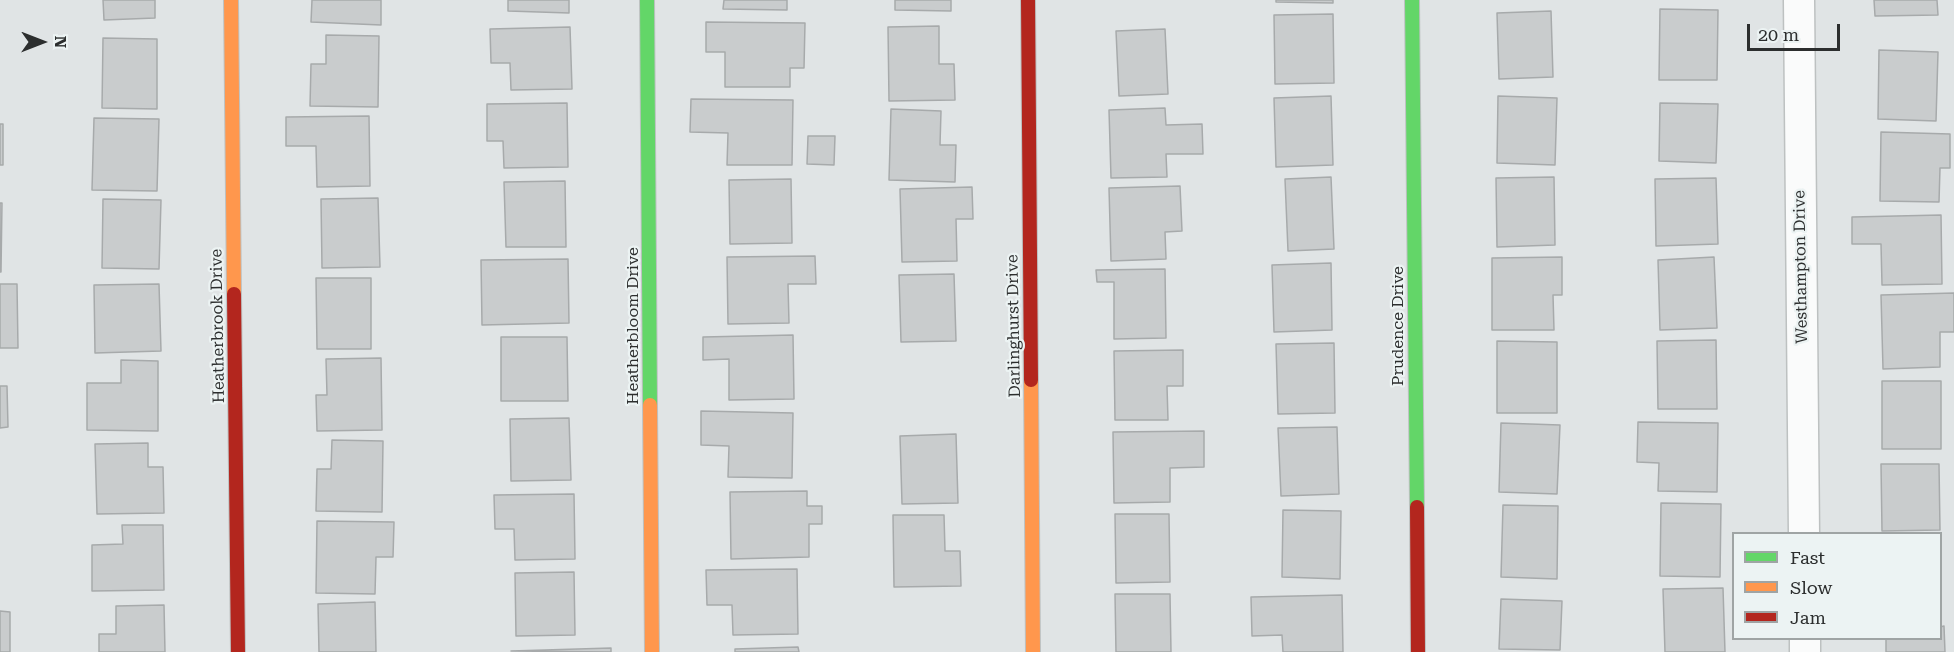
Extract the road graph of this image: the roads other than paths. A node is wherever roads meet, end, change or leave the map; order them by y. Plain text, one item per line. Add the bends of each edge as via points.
1 (231, 0) edge
2 (647, 0) edge
3 (1028, 0) edge
4 (1412, 0) edge
5 (1799, 0) edge
6 (1804, 532) edge
7 (237, 652) edge
8 (652, 652) edge
9 (1034, 652) edge
10 (1418, 652) edge

1 - 7 street, Heatherbrook Drive
2 - 8 street, Heatherbloom Drive
3 - 9 street, Darlinghurst Drive
4 - 10 street, Prudence Drive
5 - 6 street, Westhampton Drive

